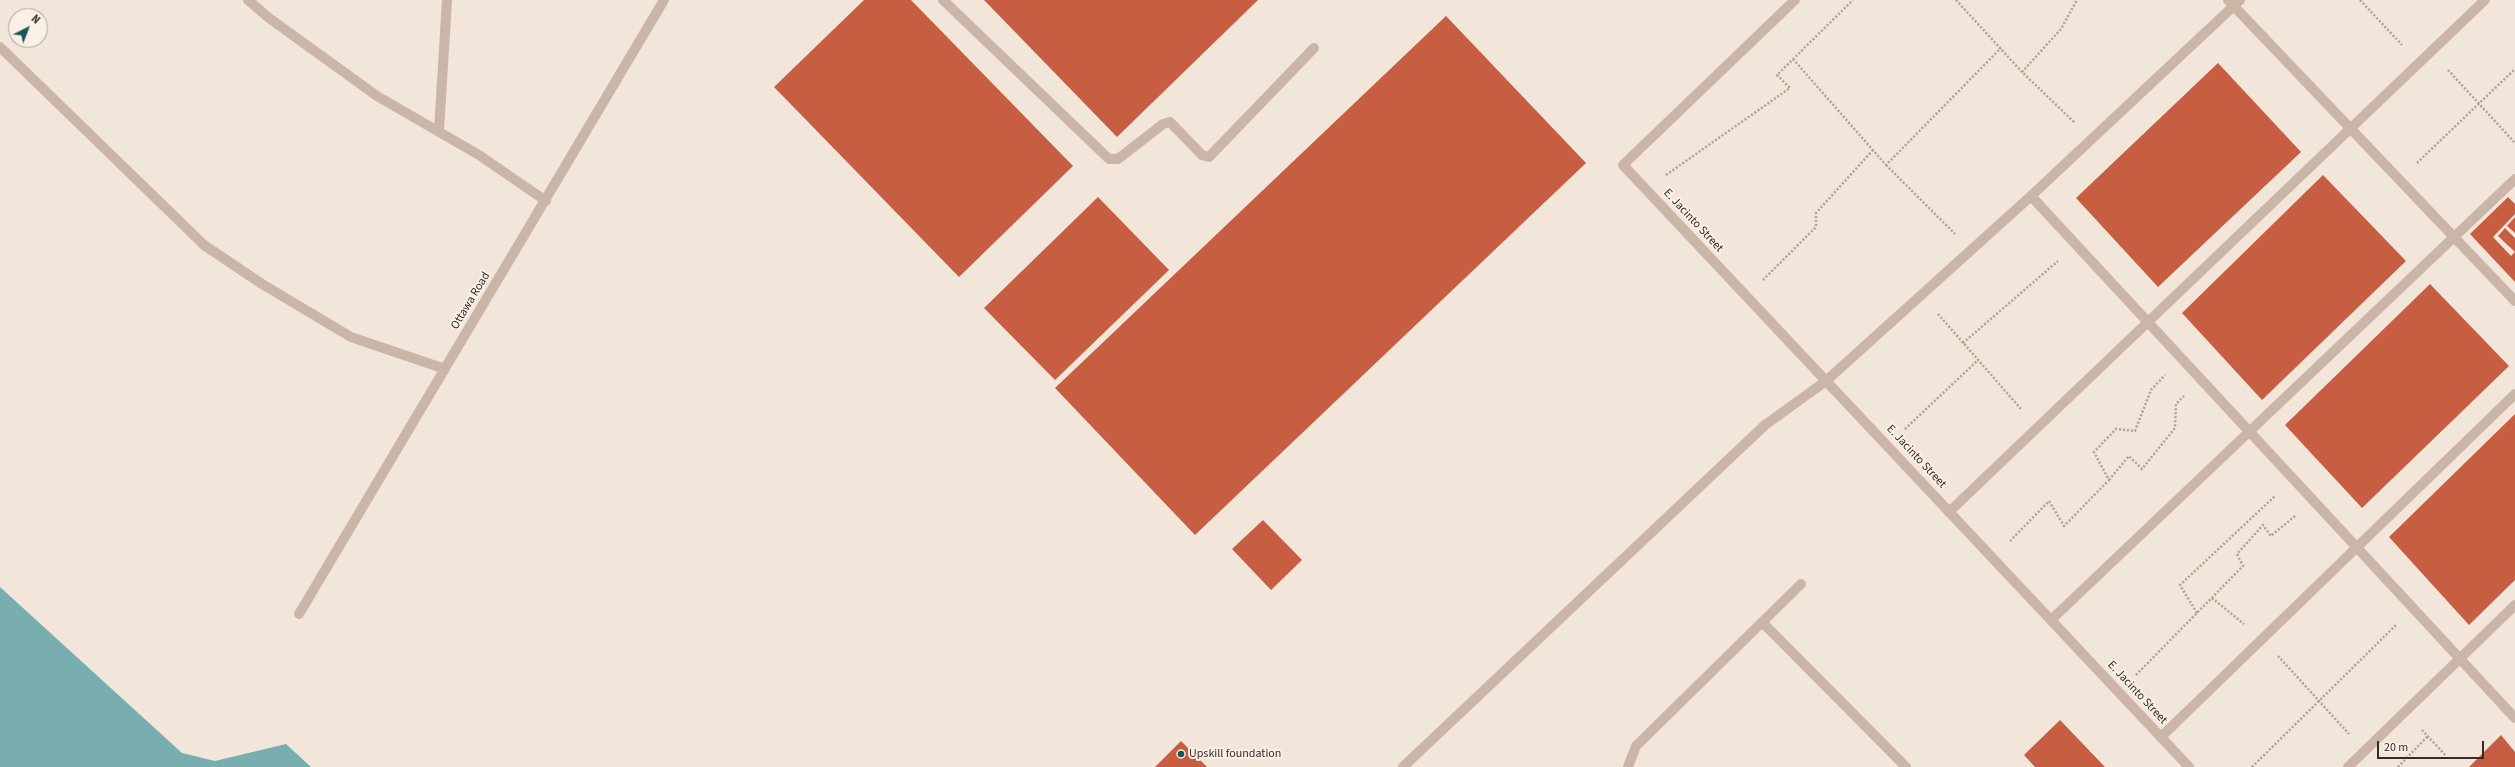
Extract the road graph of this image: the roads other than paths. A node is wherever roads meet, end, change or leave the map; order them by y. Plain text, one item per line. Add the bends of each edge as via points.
1 (248, 0) edge
2 (447, 0) edge
3 (664, 0) edge
4 (943, 0) edge
5 (1795, 0) edge
6 (2485, 0) edge
7 (2234, 2) edge
8 (0, 47) edge
9 (1314, 48) dead end
10 (2350, 128) junction
11 (439, 130) junction
12 (2515, 179) edge
13 (2031, 196) junction
14 (546, 201) junction
15 (2454, 237) junction
16 (2515, 302) edge
17 (2148, 322) junction
18 (445, 369) junction
19 (1826, 381) junction
20 (2515, 394) edge
21 (2249, 431) junction
22 (1949, 512) junction
23 (2357, 547) junction
24 (1801, 584) dead end
25 (2515, 605) edge
26 (299, 614) dead end
27 (2051, 620) junction
28 (1762, 622) junction
29 (2460, 658) junction
30 (2515, 718) edge
31 (2161, 737) junction
32 (1403, 767) edge
33 (1628, 767) edge
34 (1906, 767) edge
35 (2189, 767) edge
36 (2348, 767) edge

1 - 11 street via 377,96
2 - 11 street
3 - 14 street, Ottawa Road
4 - 9 street via 1109,159 1118,159 1162,124 1170,122 1202,155 1209,156
5 - 19 street, E. Jacinto Street via 1623,165
6 - 10 street
7 - 10 street
7 - 13 street
8 - 18 street via 204,246 351,337
10 - 15 street
10 - 17 street
11 - 14 street
12 - 15 street
13 - 17 street
13 - 19 street
14 - 18 street, Ottawa Road
15 - 16 street
15 - 21 street
17 - 21 street
17 - 22 street
18 - 26 street, Ottawa Road
19 - 22 street, E. Jacinto Street
19 - 32 street via 1765,425
20 - 23 street
21 - 23 street
21 - 27 street
22 - 27 street, E. Jacinto Street
23 - 29 street
23 - 31 street
24 - 28 street
25 - 29 street
27 - 31 street, E. Jacinto Street
28 - 33 street via 1636,746
28 - 34 street
29 - 30 street
29 - 36 street
31 - 35 street, E. Jacinto Street

